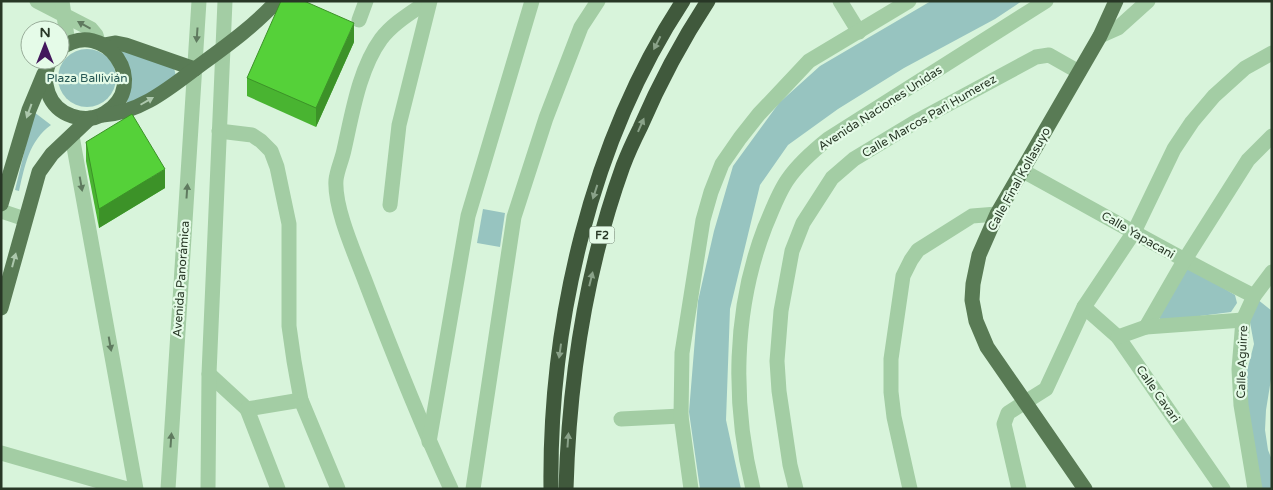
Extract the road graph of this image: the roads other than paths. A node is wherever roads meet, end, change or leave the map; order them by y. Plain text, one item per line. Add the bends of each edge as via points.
1 (36, 1) edge
2 (199, 1) edge
3 (225, 1) edge
4 (277, 1) edge
5 (366, 1) edge
6 (429, 1) edge
7 (532, 1) edge
8 (598, 1) edge
9 (683, 1) edge
10 (708, 1) edge
11 (840, 1) edge
12 (909, 1) edge
13 (1046, 1) edge
14 (1116, 1) edge
15 (1148, 1) edge
16 (62, 7) edge
17 (63, 20) edge
18 (359, 20) dead end
19 (859, 32) junction
20 (1100, 36) junction
21 (70, 44) edge
22 (102, 44) junction
23 (222, 49) junction
24 (1272, 53) edge
25 (195, 69) junction
26 (46, 70) edge
27 (48, 70) edge
28 (1079, 72) junction
29 (96, 117) junction
30 (219, 131) junction
31 (72, 136) junction
32 (1272, 136) edge
33 (1023, 171) junction
34 (1, 204) edge
35 (390, 205) dead end
36 (1, 210) edge
37 (997, 214) junction
38 (25, 219) junction
39 (1134, 232) junction
40 (1184, 261) junction
41 (1272, 272) edge
42 (1254, 296) junction
43 (1084, 307) junction
44 (1, 308) edge
45 (1243, 320) junction
46 (1146, 327) junction
47 (1118, 337) junction
48 (209, 374) junction
49 (301, 400) junction
50 (1024, 402) junction
51 (247, 409) junction
52 (682, 416) junction
53 (621, 418) dead end
54 (429, 442) junction
55 (1, 453) edge
56 (127, 489) edge
57 (136, 489) edge
58 (168, 489) edge
59 (208, 489) edge
60 (278, 489) edge
61 (338, 489) edge
62 (451, 489) edge
63 (473, 489) edge
64 (551, 489) edge
65 (566, 489) edge
66 (691, 489) edge
67 (753, 489) edge
68 (796, 489) edge
69 (910, 489) edge
70 (1019, 489) edge
71 (1085, 489) edge
72 (1223, 489) edge
73 (1255, 489) edge

1 - 16 street
2 -> 25 street, Avenida Panorámica
3 - 23 street
4 - 23 main road via 246,32
5 - 18 street
6 - 35 street via 399,125
6 - 54 street via 395,24 380,40 369,61 355,102 336,180 338,204 357,259
7 - 54 street via 468,216
8 - 63 street via 581,26 546,118 514,217
9 -> 64 highway, F2 via 636,85 605,159 584,226 569,288 554,394
65 -> 10 highway, F2 via 571,397 588,291 603,231 623,165 655,93 682,41
11 - 19 street
12 - 19 street
13 - 67 street, Avenida Naciones Unidas via 828,139 787,180 756,252 744,297 739,355 740,411
14 - 20 main road, Calle Final Kollasuyo
15 - 20 street via 1118,28
16 - 17 street
22 -> 16 street via 91,29
19 - 52 street via 808,61 759,114 722,164 711,192 697,248 682,353
20 - 28 main road, Calle Final Kollasuyo
21 - 22 main road via 83,40
22 - 25 main road via 126,45
22 - 29 main road via 117,56 125,78 119,100
23 - 25 main road
23 - 30 street
24 - 39 street via 1245,68 1214,96 1192,122 1174,149
29 -> 25 main road via 142,105
58 -> 25 street, Avenida Panorámica
26 -> 34 main road via 29,110
27 - 29 main road via 48,94 62,111 79,118
28 - 33 main road, Calle Final Kollasuyo
28 - 68 street, Calle Marcos Pari Humerez via 1049,55 1036,56 917,121 854,159 832,178 803,223 792,251 780,311 779,391
29 - 31 main road
30 - 48 street
30 - 49 street via 252,135 262,141 271,151 277,167 289,224 290,326
31 - 38 main road via 52,154 40,172
31 -> 57 street
32 - 40 street via 1248,160
33 - 37 main road, Calle Final Kollasuyo
33 - 39 street, Calle Yapacani
36 - 38 street
37 - 50 main road, Calle Final Kollasuyo via 979,255 972,300 976,321 987,347
37 - 69 street via 972,216 918,250 903,276 891,359 891,392
44 -> 38 main road
39 - 40 street, Calle Yapacani
39 - 43 street
40 - 42 street, Calle Yapacani
40 - 46 street
41 - 42 street, Calle Aguirre
42 - 45 street, Calle Aguirre
43 - 47 street, Calle Cavari
43 - 50 street via 1046,388
45 - 46 street
45 - 73 street, Calle Aguirre via 1239,369 1241,405
46 - 47 street
47 - 72 street, Calle Cavari
48 - 51 street
48 - 59 street
49 - 51 street
49 - 61 street
50 - 70 street via 1008,413 1004,424
50 - 71 main road, Calle Final Kollasuyo
51 - 60 street
52 - 53 street
52 - 66 street
54 - 62 street
55 - 56 street

